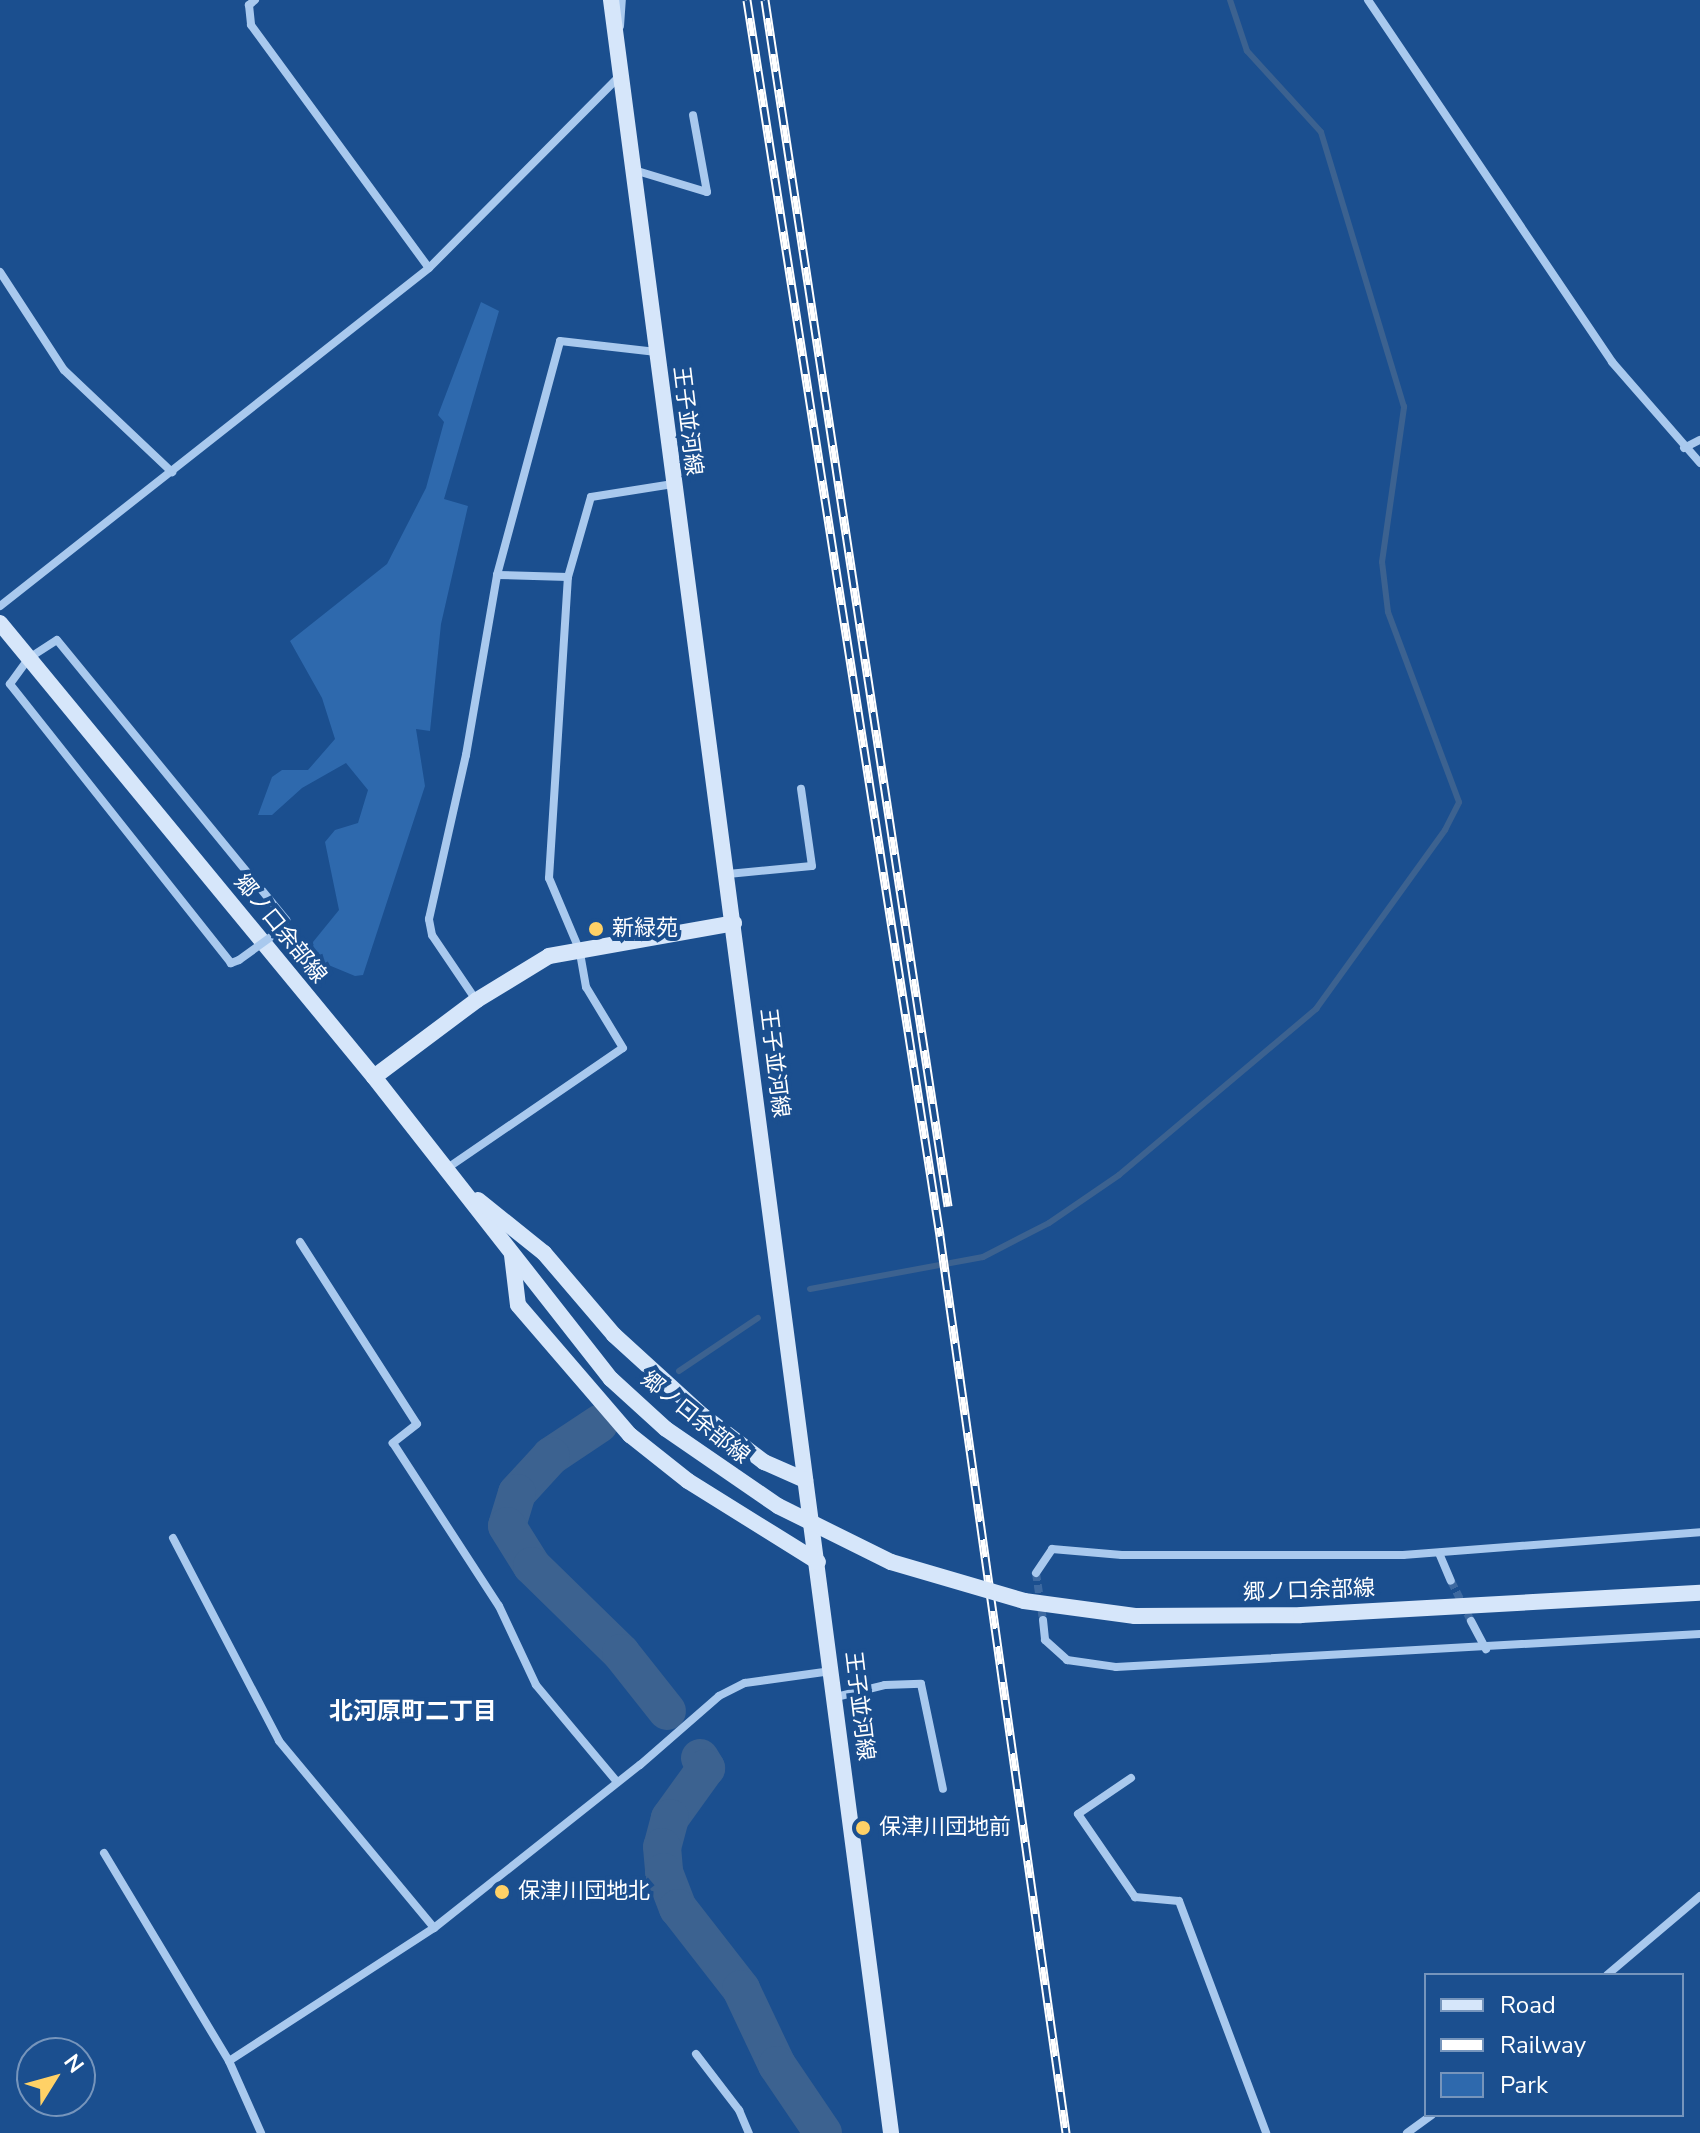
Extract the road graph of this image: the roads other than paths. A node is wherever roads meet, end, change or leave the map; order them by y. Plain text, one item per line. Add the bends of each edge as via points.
1 (255, 0) edge
2 (611, 0) edge
3 (622, 0) edge
4 (1368, 0) edge
5 (618, 51) junction
6 (620, 76) junction
7 (693, 115) dead end
8 (632, 169) junction
9 (429, 268) junction
10 (0, 272) edge
11 (656, 352) junction
12 (1700, 440) edge
13 (1684, 448) junction
14 (1700, 463) edge
15 (172, 472) junction
16 (673, 484) junction
17 (497, 575) junction
18 (568, 577) junction
19 (0, 606) edge
20 (0, 623) edge
21 (29, 658) junction
22 (801, 789) dead end
23 (728, 874) junction
24 (734, 923) junction
25 (579, 949) junction
26 (477, 1000) junction
27 (374, 1077) junction
28 (445, 1169) junction
29 (458, 1184) junction
30 (300, 1242) dead end
31 (511, 1254) junction
32 (805, 1480) junction
33 (1700, 1532) edge
34 (173, 1538) dead end
35 (1439, 1553) junction
36 (818, 1562) junction
37 (1036, 1573) dead end
38 (1451, 1581) tunnel mouth
39 (1700, 1593) edge
40 (1043, 1620) tunnel mouth
41 (1471, 1621) tunnel mouth
42 (1700, 1634) edge
43 (1486, 1649) junction
44 (832, 1671) junction
45 (836, 1697) junction
46 (1131, 1778) dead end
47 (617, 1782) junction
48 (943, 1789) dead end
49 (104, 1853) dead end
50 (1700, 1896) edge
51 (434, 1928) junction
52 (1609, 1973) edge
53 (696, 2054) dead end
54 (229, 2061) junction
55 (1429, 2117) edge
56 (261, 2133) edge
57 (749, 2133) edge
58 (891, 2133) edge
59 (1266, 2133) edge
60 (1407, 2133) edge

1 - 9 street via 249,5 251,25
2 - 5 main road, 王子並河線
3 - 5 street
4 - 13 street via 1612,362
5 - 6 main road, 王子並河線
6 - 8 main road, 王子並河線
6 - 9 street
7 - 8 street via 707,192
8 - 11 main road, 王子並河線
9 - 15 street
10 - 15 street via 64,370
11 - 16 main road, 王子並河線
11 - 17 street via 560,341
12 - 13 street
13 - 14 street
15 - 19 street
16 - 18 street via 591,497
16 - 23 main road, 王子並河線
17 - 18 street
17 - 26 street via 466,755 429,919 432,935
18 - 25 street via 549,878
20 - 21 main road, 郷ノ口余部線
21 - 21 street, bridge via 10,684 231,963 279,931 286,920 57,640
21 - 27 main road, 郷ノ口余部線
22 - 23 street via 812,866
23 - 24 main road, 王子並河線
24 - 25 main road
24 - 32 main road, 王子並河線
25 - 26 main road via 549,956
25 - 28 street via 586,987 623,1048
26 - 27 main road
27 - 28 main road, 郷ノ口余部線
28 - 29 main road, 郷ノ口余部線
29 - 31 main road, 郷ノ口余部線
29 - 32 main road via 544,1253 614,1335 702,1415 764,1462
30 - 47 street via 417,1424 393,1443 499,1606 536,1685
31 - 36 main road via 518,1305 630,1435 688,1481
31 - 39 main road, 郷ノ口余部線, bridge via 611,1379 666,1429 778,1506 891,1562 1024,1601 1135,1616 1301,1615
32 - 36 main road, 王子並河線
33 - 35 street
34 - 51 street via 279,1741
35 - 37 street via 1122,1555 1052,1549
35 - 38 street
36 - 44 main road, 王子並河線
40 - 43 street via 1045,1640 1067,1660 1116,1667
41 - 43 street
42 - 43 street
44 - 45 main road, 王子並河線
44 - 47 street via 745,1683 719,1696
45 - 48 street via 921,1684
45 - 58 main road, 王子並河線
46 - 59 street via 1078,1814 1135,1897 1179,1901
47 - 51 street
49 - 54 street
50 - 52 street
51 - 54 street
53 - 57 street via 739,2110
54 - 56 street
55 - 60 street

